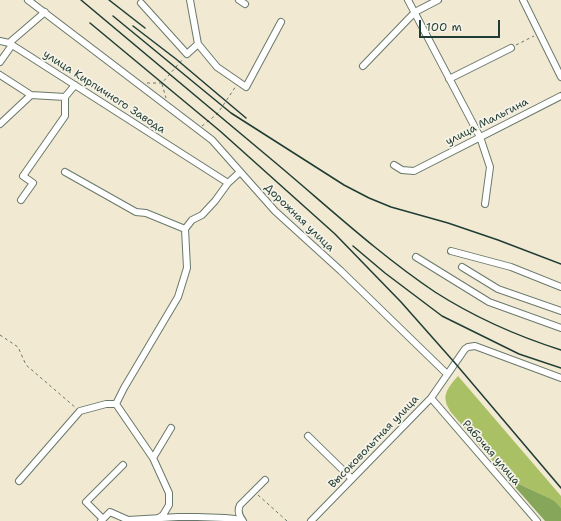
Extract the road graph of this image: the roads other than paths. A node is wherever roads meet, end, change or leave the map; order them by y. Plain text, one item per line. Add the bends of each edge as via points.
1 (28, 0) edge
2 (190, 0) edge
3 (239, 0) edge
4 (408, 0) edge
5 (438, 0) edge
6 (523, 0) edge
7 (140, 1) edge
8 (245, 4) dead end
9 (45, 12) junction
10 (415, 12) junction
11 (281, 22) dead end
12 (0, 41) edge
13 (11, 44) junction
14 (198, 44) junction
15 (512, 48) road end
16 (0, 62) edge
17 (363, 66) dead end
18 (0, 75) edge
19 (561, 77) edge
20 (449, 79) junction
21 (76, 85) junction
22 (32, 95) junction
23 (561, 96) edge
24 (65, 97) junction
25 (0, 124) edge
26 (480, 137) junction
27 (394, 165) dead end
28 (65, 172) dead end
29 (240, 172) junction
30 (228, 183) junction
31 (21, 200) dead end
32 (485, 204) dead end
33 (185, 229) junction
34 (451, 251) dead end
35 (416, 257) dead end
36 (462, 267) dead end
37 (561, 287) edge
38 (561, 312) edge
39 (561, 328) edge
40 (448, 374) junction
41 (561, 378) edge
42 (431, 398) junction
43 (116, 404) junction
44 (171, 428) dead end
45 (308, 436) dead end
46 (153, 458) junction
47 (123, 465) dead end
48 (352, 479) junction
49 (265, 480) dead end
50 (19, 481) dead end
51 (154, 519) junction
52 (195, 519) edge
53 (102, 520) edge
54 (128, 521) edge
55 (240, 521) edge
56 (243, 521) edge
57 (311, 521) edge
58 (537, 521) edge

1 - 9 street, Дорожная улица
2 - 14 street
3 - 8 street
4 - 10 street
5 - 10 street
6 - 19 street
7 - 14 street via 187,54
9 - 13 street
9 - 29 street, Дорожная улица via 212,140
10 - 17 street
10 - 20 street
11 - 14 street via 246,87 217,67
12 - 13 street
13 - 16 street
13 - 21 street, улица Кирпичного Завода
15 - 20 street
18 - 22 street
20 - 26 street
21 - 24 street
21 - 30 street, улица Кирпичного Завода
22 - 24 street
22 - 25 street
23 - 26 street, улица Мальгина
24 - 31 street via 65,116 23,176 33,183
26 - 27 street, улица Мальгина via 414,171 402,170
26 - 32 street via 490,167
28 - 33 street via 136,212 146,213
29 - 30 street
29 - 40 street, Дорожная улица via 275,211
30 - 33 street via 202,215 192,220
33 - 43 street via 187,268 178,297
34 - 37 street via 511,267
35 - 39 street via 489,302
36 - 38 street via 498,289
40 - 41 street via 465,349 475,346
40 - 42 street, Высоковольтная улица
42 - 48 street, Высоковольтная улица
42 - 58 street, Рабочая улица
43 - 46 street
43 - 50 street via 80,411
44 - 46 street
45 - 48 street
46 - 51 street via 169,493 168,505 163,515
47 - 53 street via 86,502
48 - 57 street, Высоковольтная улица
49 - 56 street via 238,508
51 - 52 street
51 - 54 street
52 - 55 street via 225,518
53 - 54 street via 110,512

